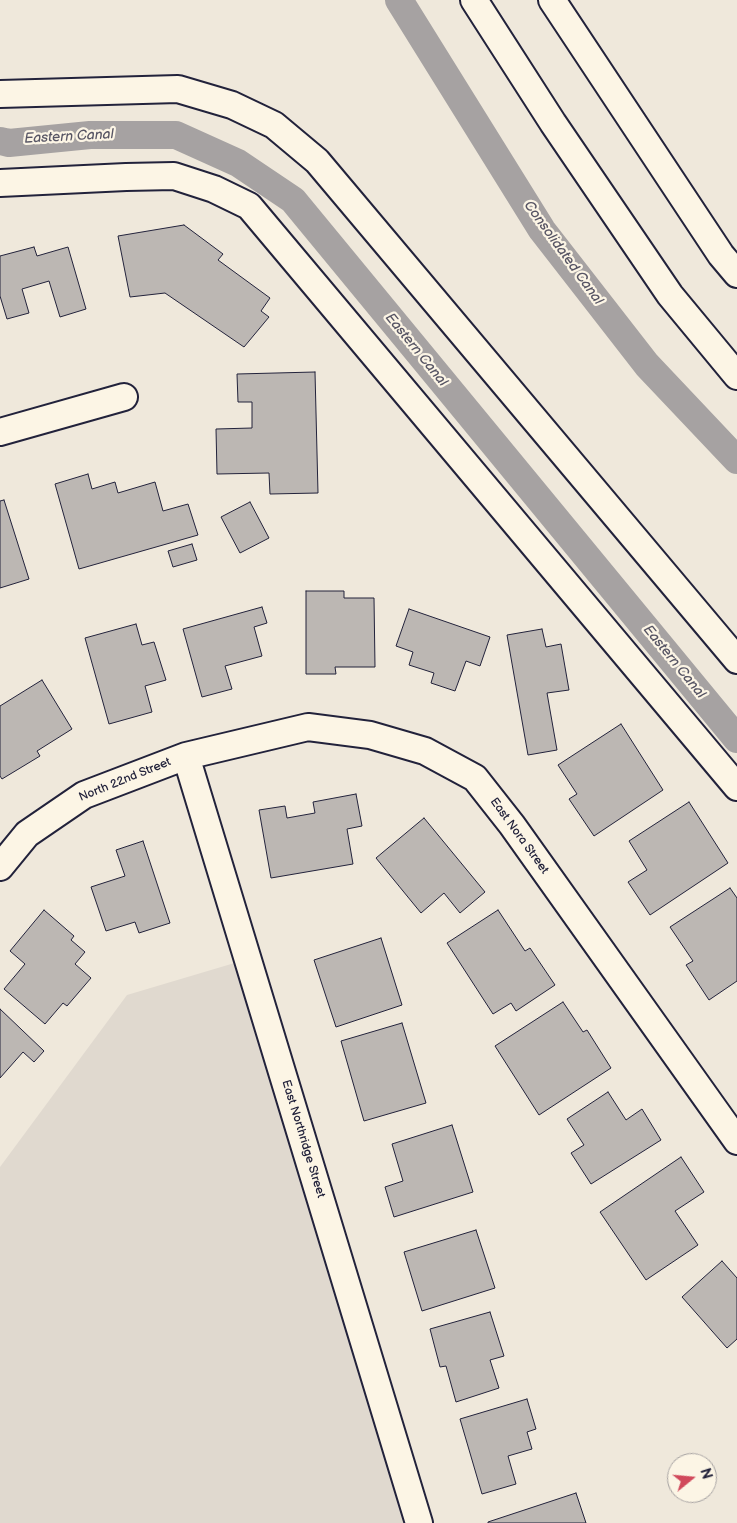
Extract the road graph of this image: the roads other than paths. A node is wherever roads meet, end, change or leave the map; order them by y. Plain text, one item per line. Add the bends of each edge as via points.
1 (474, 0) edge
2 (552, 0) edge
3 (0, 94) edge
4 (0, 184) edge
5 (737, 274) edge
6 (737, 376) edge
7 (124, 397) dead end
8 (0, 432) edge
9 (737, 660) edge
10 (186, 756) junction
11 (737, 788) edge
12 (0, 867) edge
13 (737, 1141) edge
14 (419, 1523) edge

1 - 6 street via 670,295
2 - 5 street
3 - 9 street via 178,89 232,105 274,125 317,161
4 - 11 street via 174,176 214,189 249,206
7 - 8 street
10 - 12 street, North 22nd Street via 84,795 27,834
10 - 13 street, East Nora Street via 308,727 370,735 407,746 475,778
10 - 14 street, East Northridge Street

